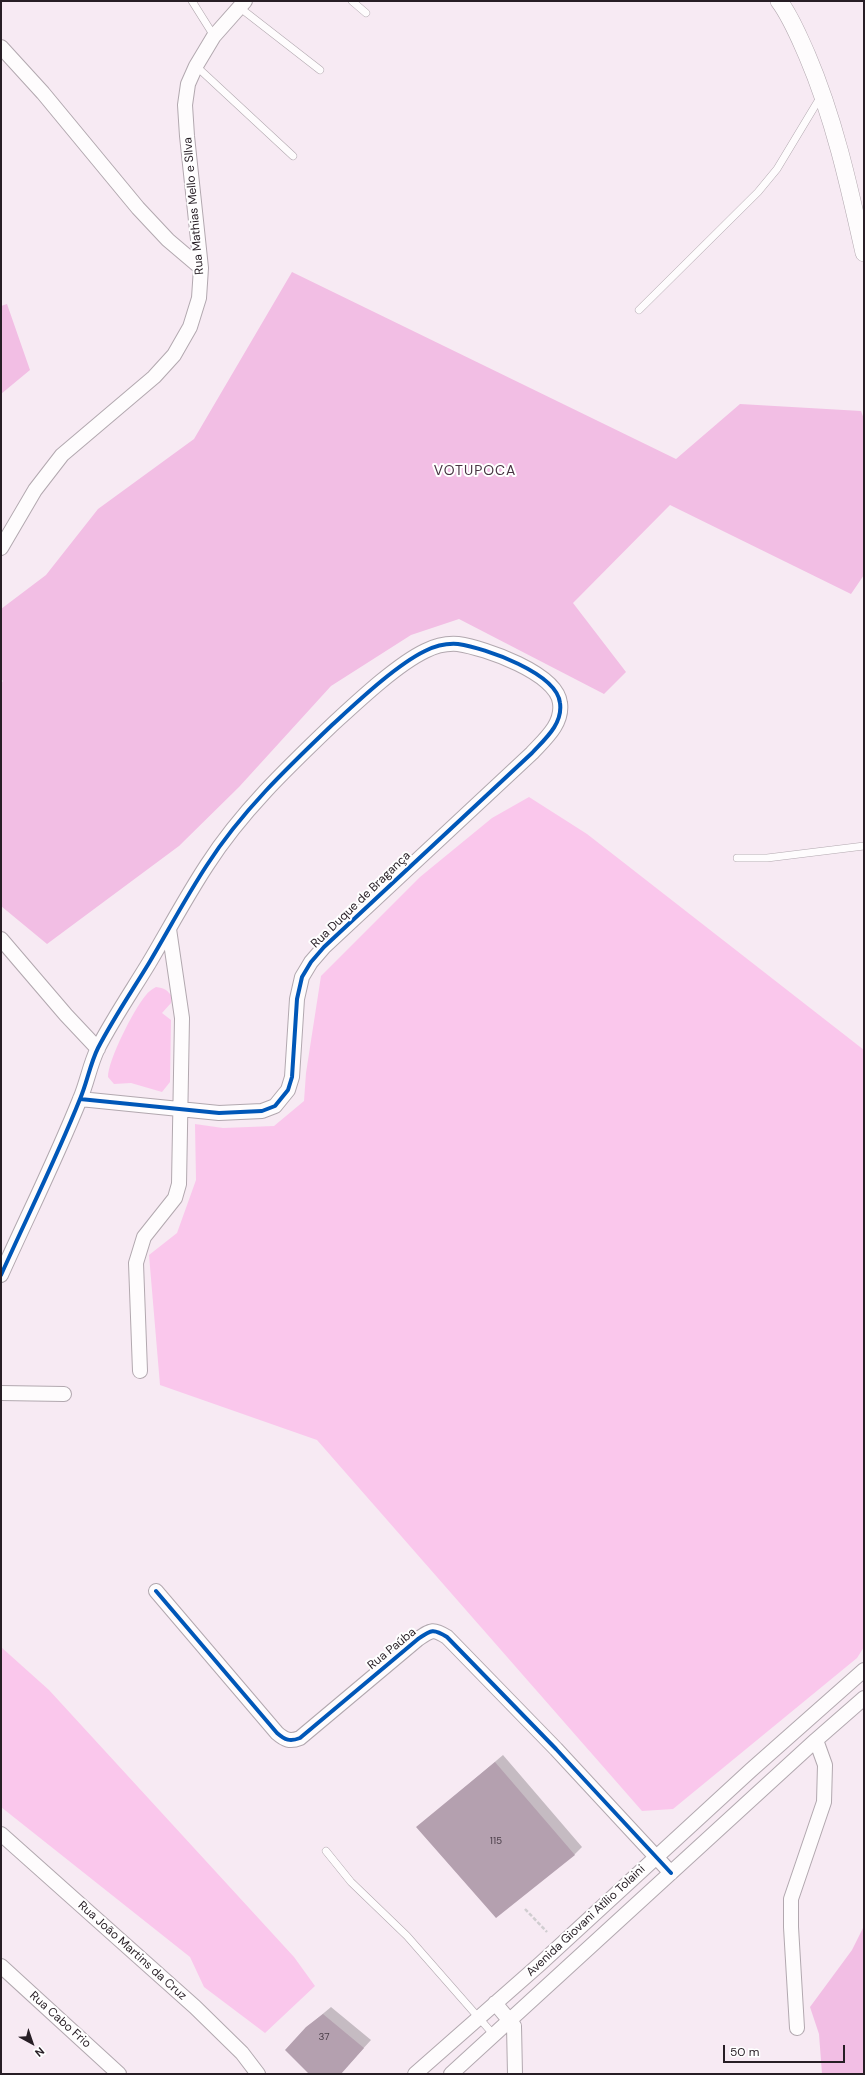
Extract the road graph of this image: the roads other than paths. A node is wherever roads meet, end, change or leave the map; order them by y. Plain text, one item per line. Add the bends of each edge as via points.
1 (192, 1) edge
2 (352, 1) edge
3 (779, 1) edge
4 (242, 4) edge
5 (366, 13) dead end
6 (214, 36) junction
7 (1, 47) edge
8 (196, 66) junction
9 (320, 70) dead end
10 (823, 93) junction
11 (293, 156) dead end
12 (858, 207) edge
13 (864, 253) edge
14 (201, 268) junction
15 (639, 310) dead end
16 (1, 548) edge
17 (864, 846) edge
18 (737, 858) dead end
19 (169, 929) junction
20 (1, 940) edge
21 (98, 1049) junction
22 (80, 1099) junction
23 (180, 1108) junction
24 (2, 1272) edge
25 (140, 1371) dead end
26 (1, 1393) edge
27 (64, 1394) dead end
28 (156, 1591) dead end
29 (864, 1670) edge
30 (864, 1698) edge
31 (816, 1740) junction
32 (1, 1834) edge
33 (326, 1851) dead end
34 (656, 1857) junction
35 (671, 1873) junction
36 (1, 1966) edge
37 (495, 2003) junction
38 (479, 2018) junction
39 (510, 2019) junction
40 (797, 2028) dead end
41 (493, 2034) junction
42 (119, 2074) edge
43 (258, 2074) edge
44 (415, 2074) edge
45 (451, 2074) edge
46 (516, 2074) edge

1 - 6 lane
2 - 5 lane
3 - 10 street via 799,37
4 - 6 street, Rua Mathias Mello e SIlva
4 - 9 lane
6 - 8 street, Rua Mathias Mello e SIlva
7 - 14 street via 43,93 138,208 168,240
8 - 11 lane
8 - 14 street, Rua Mathias Mello e SIlva via 188,84 185,105
10 - 12 street
10 - 15 lane via 778,169
12 - 13 street
14 - 16 street, Rua Mathias Mello e SIlva via 197,305 190,327 174,355 154,377 62,455 36,490
17 - 18 lane via 767,858
19 - 21 street
19 - 23 street via 182,1018
19 - 23 street, Rua Duque de Bragança via 208,864 246,813 289,766 391,674 422,652 438,645 456,644 484,650 540,676 558,694 561,706 558,719 551,732 532,753 324,946 311,962 302,977 297,999 292,1077 283,1098 275,1106 262,1110 219,1113
20 - 21 street
21 - 22 street
22 - 23 street, Rua Duque de Bragança
22 - 24 street
23 - 25 street via 179,1184 175,1198 144,1237 136,1263
26 - 27 street
28 - 34 street, Rua Paúba via 285,1740 300,1738 418,1639 432,1630 437,1630 447,1637
29 - 34 street, Avenida Giovani Atílio Tolaini
30 - 31 street, Avenida Giovani Atílio Tolaini
31 - 35 street, Avenida Giovani Atílio Tolaini
31 - 40 street via 825,1765 824,1802 791,1899
32 - 43 street, Rua João Martins da Cruz via 195,2007 242,2054
33 - 38 lane via 351,1882 407,1936
34 - 35 street
34 - 37 street, Avenida Giovani Atílio Tolaini
35 - 39 street, Avenida Giovani Atílio Tolaini
36 - 42 street, Rua Cabo Frio
37 - 38 street, Avenida Giovani Atílio Tolaini
37 - 39 street
38 - 41 lane
38 - 44 street, Avenida Giovani Atílio Tolaini
39 - 41 street, Avenida Giovani Atílio Tolaini
39 - 46 street via 514,2026
41 - 45 street, Avenida Giovani Atílio Tolaini

